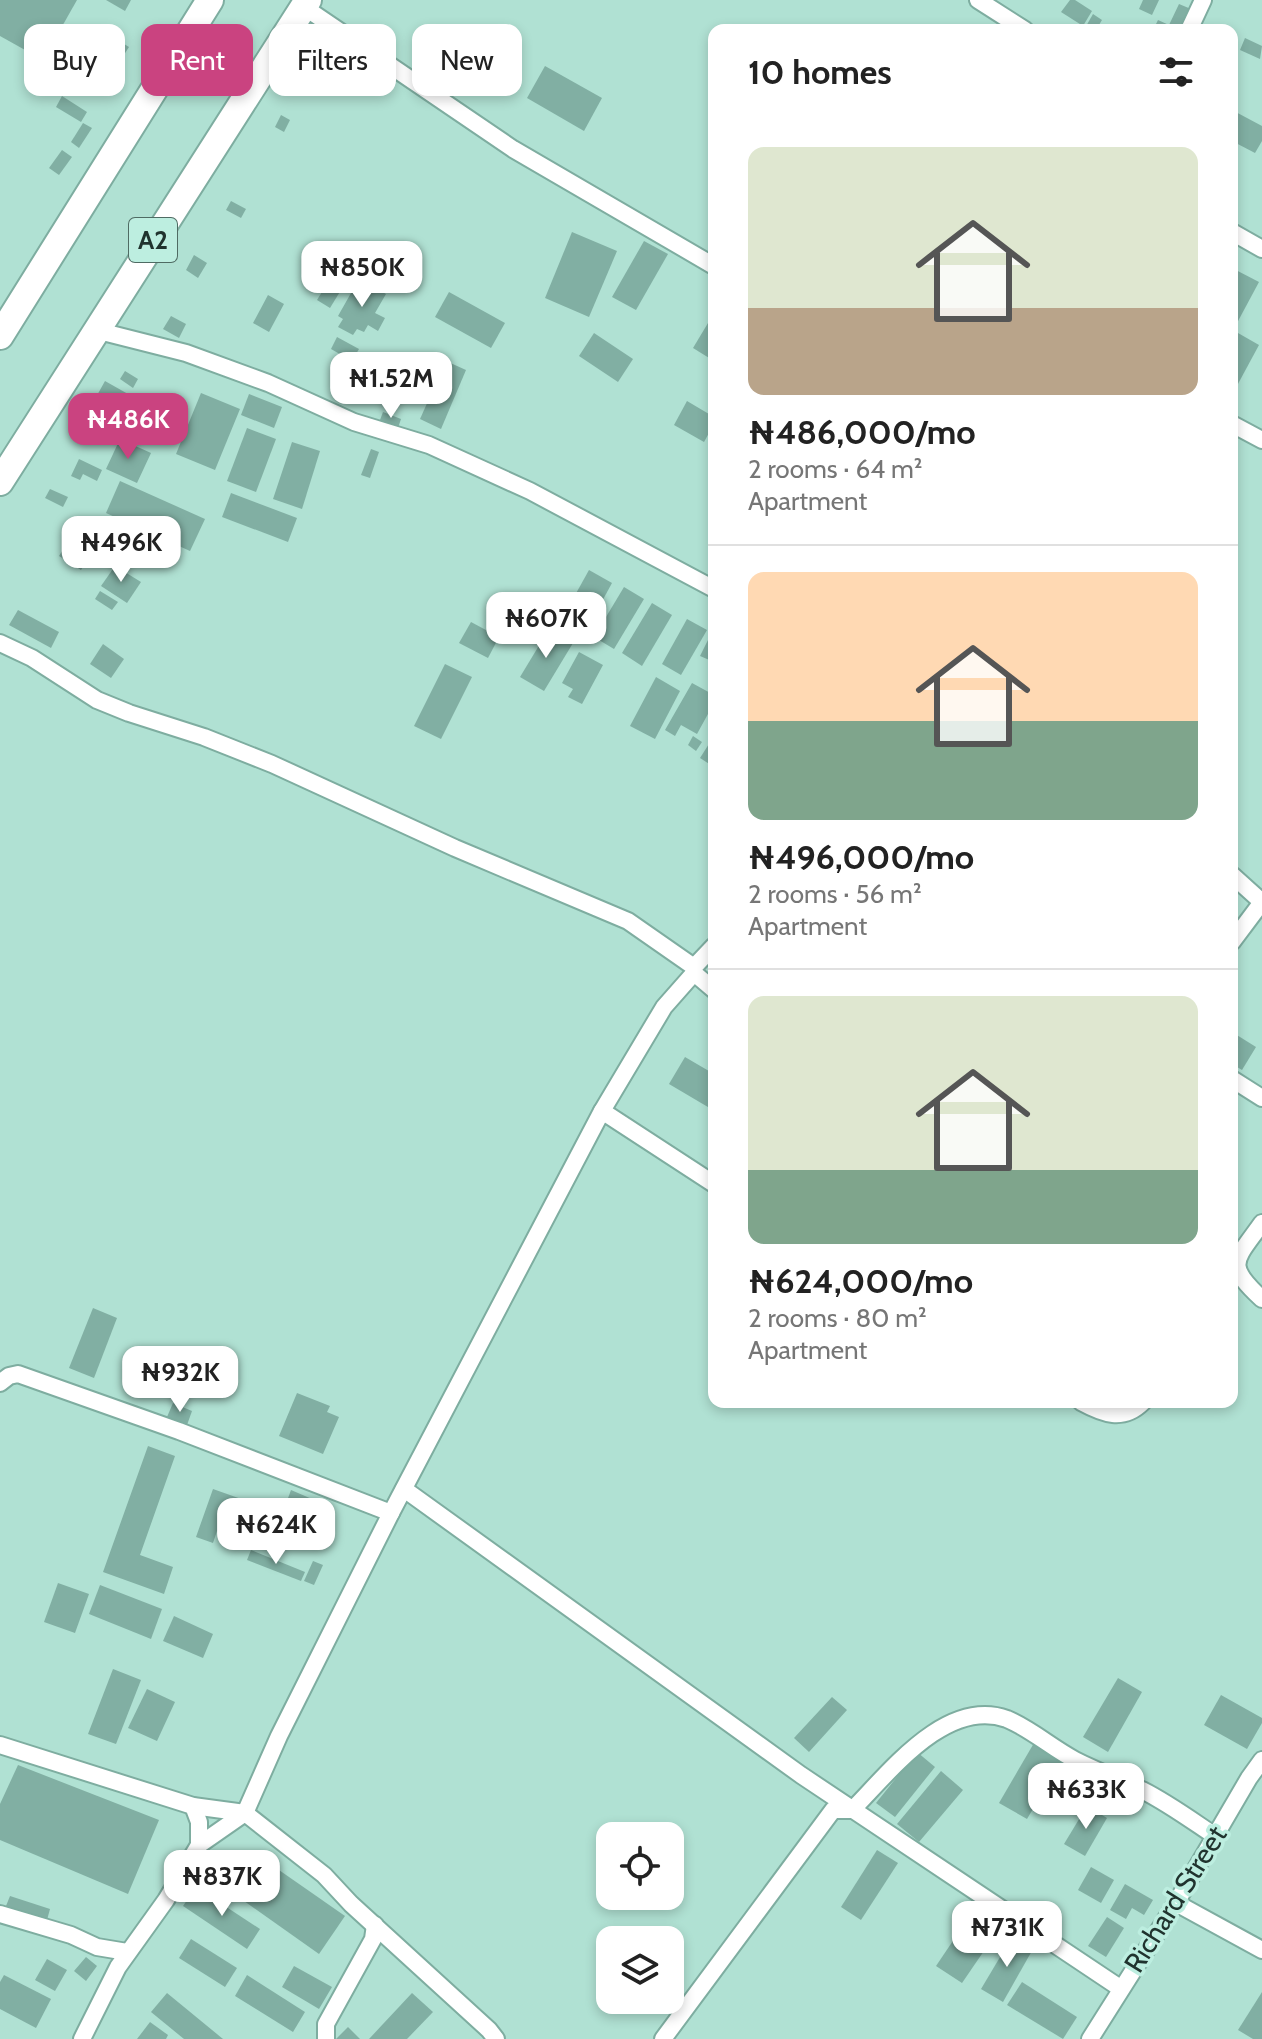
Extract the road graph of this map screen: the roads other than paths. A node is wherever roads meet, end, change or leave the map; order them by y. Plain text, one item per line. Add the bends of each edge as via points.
1 (210, 0) edge
2 (978, 0) edge
3 (1203, 0) edge
4 (306, 3) edge
5 (1016, 24) edge
6 (1192, 24) edge
7 (1238, 235) edge
8 (1262, 249) edge
9 (708, 263) edge
10 (95, 330) junction
11 (0, 336) edge
12 (1238, 427) edge
13 (1262, 440) edge
14 (0, 482) edge
15 (708, 586) edge
16 (0, 643) edge
17 (1238, 880) edge
18 (1262, 902) edge
19 (1238, 934) edge
20 (708, 953) edge
21 (694, 970) junction
22 (708, 984) edge
23 (1238, 1083) edge
24 (1262, 1098) edge
25 (602, 1111) junction
26 (708, 1180) edge
27 (1262, 1223) edge
28 (1238, 1256) edge
29 (1238, 1285) edge
30 (1262, 1299) edge
31 (0, 1383) edge
32 (1091, 1408) edge
33 (1136, 1408) edge
34 (404, 1489) junction
35 (391, 1513) junction
36 (0, 1745) edge
37 (1262, 1760) edge
38 (193, 1806) junction
39 (852, 1810) junction
40 (245, 1813) junction
41 (1215, 1836) junction
42 (199, 1845) junction
43 (1176, 1903) junction
44 (0, 1914) edge
45 (375, 1925) junction
46 (1262, 1950) edge
47 (127, 1952) junction
48 (1120, 1988) junction
49 (82, 2039) edge
50 (326, 2039) edge
51 (496, 2039) edge
52 (663, 2039) edge
53 (1090, 2039) edge

1 - 11 highway
2 - 5 street
3 - 6 street
4 - 9 street via 513,149
4 - 10 highway, A2
7 - 8 street
10 - 14 highway, A2
10 - 15 street via 186,353 354,422 429,445 530,491
12 - 13 street
16 - 21 street via 97,700 272,764 628,921
17 - 18 street
18 - 19 street
20 - 21 street
21 - 22 street
21 - 25 street via 664,1007
23 - 24 street
25 - 26 street
25 - 34 street
27 - 28 street
29 - 30 street
31 - 35 street via 18,1374
32 - 33 street via 1117,1416
34 - 35 street
34 - 39 street
35 - 40 street
36 - 38 street
37 - 41 street, Richard Street
38 - 40 street
38 - 42 street
39 - 41 street via 913,1748 941,1728 985,1716 1005,1719 1144,1791
39 - 48 street
39 - 52 street via 833,1810
40 - 42 street
40 - 45 street via 324,1875
41 - 43 street, Richard Street
42 - 47 street
43 - 46 street
43 - 48 street, Richard Street
44 - 47 street
45 - 50 street via 373,1939 326,2024
45 - 51 street
47 - 49 street
48 - 53 street, Richard Street

